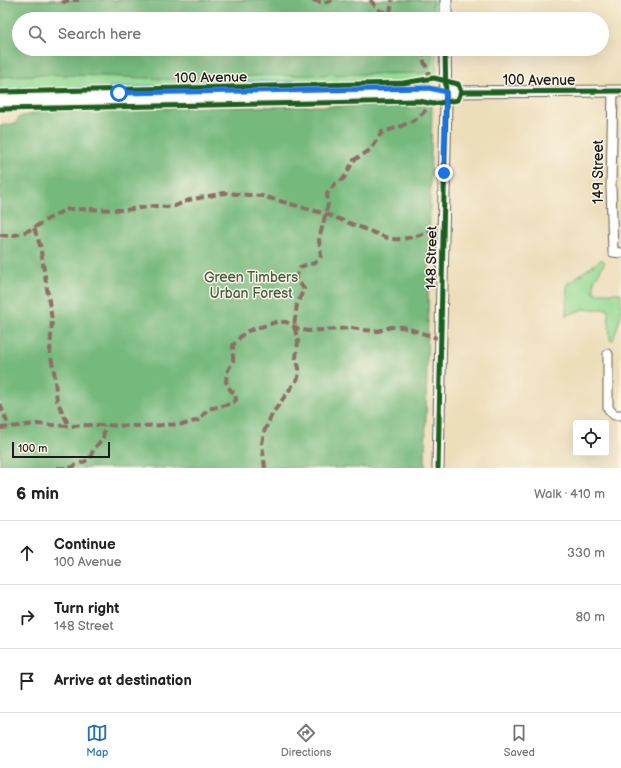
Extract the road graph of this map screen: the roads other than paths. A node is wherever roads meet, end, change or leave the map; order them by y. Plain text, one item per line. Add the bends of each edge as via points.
1 (446, 0) edge
2 (446, 12) edge
3 (445, 56) edge
4 (617, 91) edge
5 (446, 92) junction
6 (0, 96) edge
7 (0, 106) edge
8 (617, 252) edge
9 (608, 354) dead end
10 (621, 415) edge
11 (438, 468) edge

1 - 2 main road
3 - 5 main road, 148 Street
4 - 5 main road, 100 Avenue
4 - 8 street, 149 Street via 611,185
5 - 6 main road, 100 Avenue via 429,88
5 - 7 main road, 100 Avenue via 429,95
5 - 11 main road, 148 Street
9 - 10 street via 608,402 611,412 614,415

